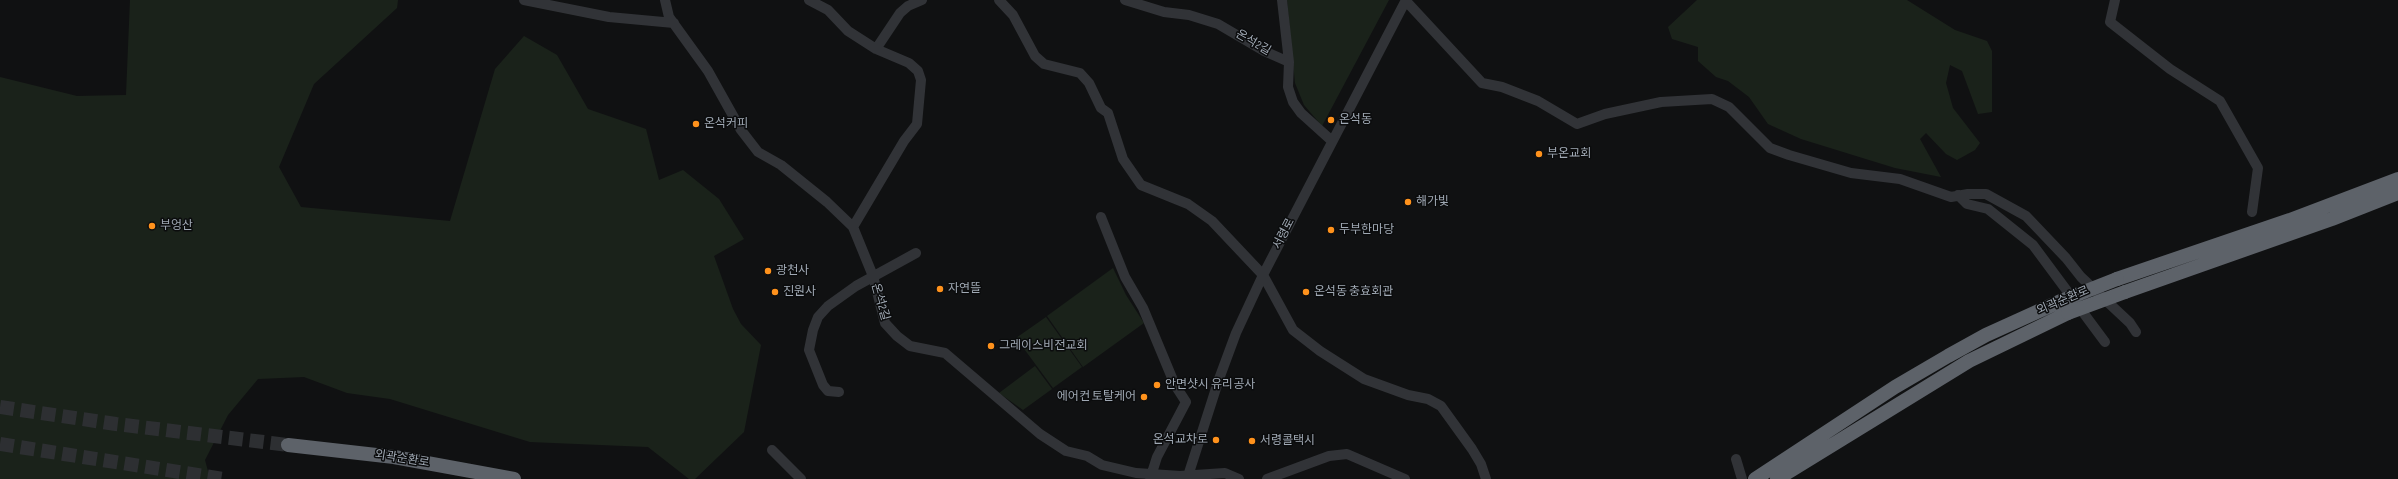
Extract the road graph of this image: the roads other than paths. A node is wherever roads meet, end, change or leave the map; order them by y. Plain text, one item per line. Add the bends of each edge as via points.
1 (524, 0) edge
2 (665, 0) edge
3 (812, 0) edge
4 (922, 0) edge
5 (999, 0) edge
6 (1124, 0) edge
7 (1282, 0) edge
8 (1406, 0) edge
9 (2115, 0) edge
10 (674, 23) junction
11 (876, 49) junction
12 (1289, 62) junction
13 (1332, 141) junction
14 (2398, 170) edge
15 (2398, 179) edge
16 (2398, 193) edge
17 (1958, 195) junction
18 (2398, 196) edge
19 (2322, 208) junction
20 (2252, 212) dead end
21 (1101, 217) dead end
22 (2332, 219) junction
23 (853, 227) junction
24 (916, 253) dead end
25 (1263, 275) junction
26 (873, 276) junction
27 (2064, 307) junction
28 (2136, 332) dead end
29 (2105, 342) dead end
30 (839, 392) dead end
31 (288, 445) tunnel mouth
32 (772, 450) dead end
33 (1736, 459) dead end
34 (1150, 477) edge
35 (1187, 477) edge
36 (514, 479) edge
37 (801, 479) edge
38 (1239, 479) edge
39 (1267, 479) edge
40 (1405, 479) edge
41 (1486, 479) edge
42 (1742, 479) edge
43 (1755, 479) edge
44 (1777, 479) edge

1 - 10 street via 608,17
2 - 10 street via 666,10
3 - 11 street via 828,10 848,31
4 - 11 street via 900,13
5 - 25 street via 1013,15 1039,60 1049,67 1080,73 1089,83 1101,108 1108,113 1123,159 1141,185 1188,204 1212,221
6 - 12 street, 온석2길 via 1218,24 1264,51
7 - 12 street
8 - 13 street, 서령로
8 - 17 street via 1482,83 1502,86 1538,100 1577,124 1605,114 1661,102 1712,99 1729,107 1770,148 1851,173 1900,179 1951,197
9 - 20 street via 2110,22 2170,69 2220,101 2258,168
10 - 23 street via 708,71 741,130 758,152 781,165
11 - 23 street via 909,63 918,71 921,80 918,121
12 - 13 street via 1288,87 1293,102 1301,113
13 - 25 street, 서령로
14 - 19 highway
15 - 19 highway, 외곽순환로
16 - 22 highway, 외곽순환로
17 - 28 street via 1986,194 2026,216 2081,277 2130,323
17 - 29 street via 1967,204 1988,209 2032,245
18 - 22 highway
19 - 27 highway, 외곽순환로, bridge via 2117,279
21 - 34 street via 1125,277 1143,308 1175,385 1186,402
22 - 27 highway, 외곽순환로, bridge via 2125,292
23 - 26 street, 온석2길
24 - 26 street
25 - 35 street, 서령로 via 1236,332
25 - 41 street via 1293,330 1320,351 1364,379 1408,395 1428,399 1441,406 1478,459
26 - 30 street via 828,306 820,314 813,330 809,348 820,380 828,391
26 - 34 street, 온석2길 via 885,323 905,343 916,348 945,353 1040,434 1066,451
27 - 43 highway, 외곽순환로 via 1986,335 1948,356 1895,387
27 - 44 highway, 외곽순환로 via 1969,361
31 - 36 highway, 외곽순환로 via 380,455
32 - 37 street
33 - 42 street
34 - 35 street, 온석2길
35 - 38 street, 온석2길 via 1225,473
39 - 40 street via 1329,456 1347,454

